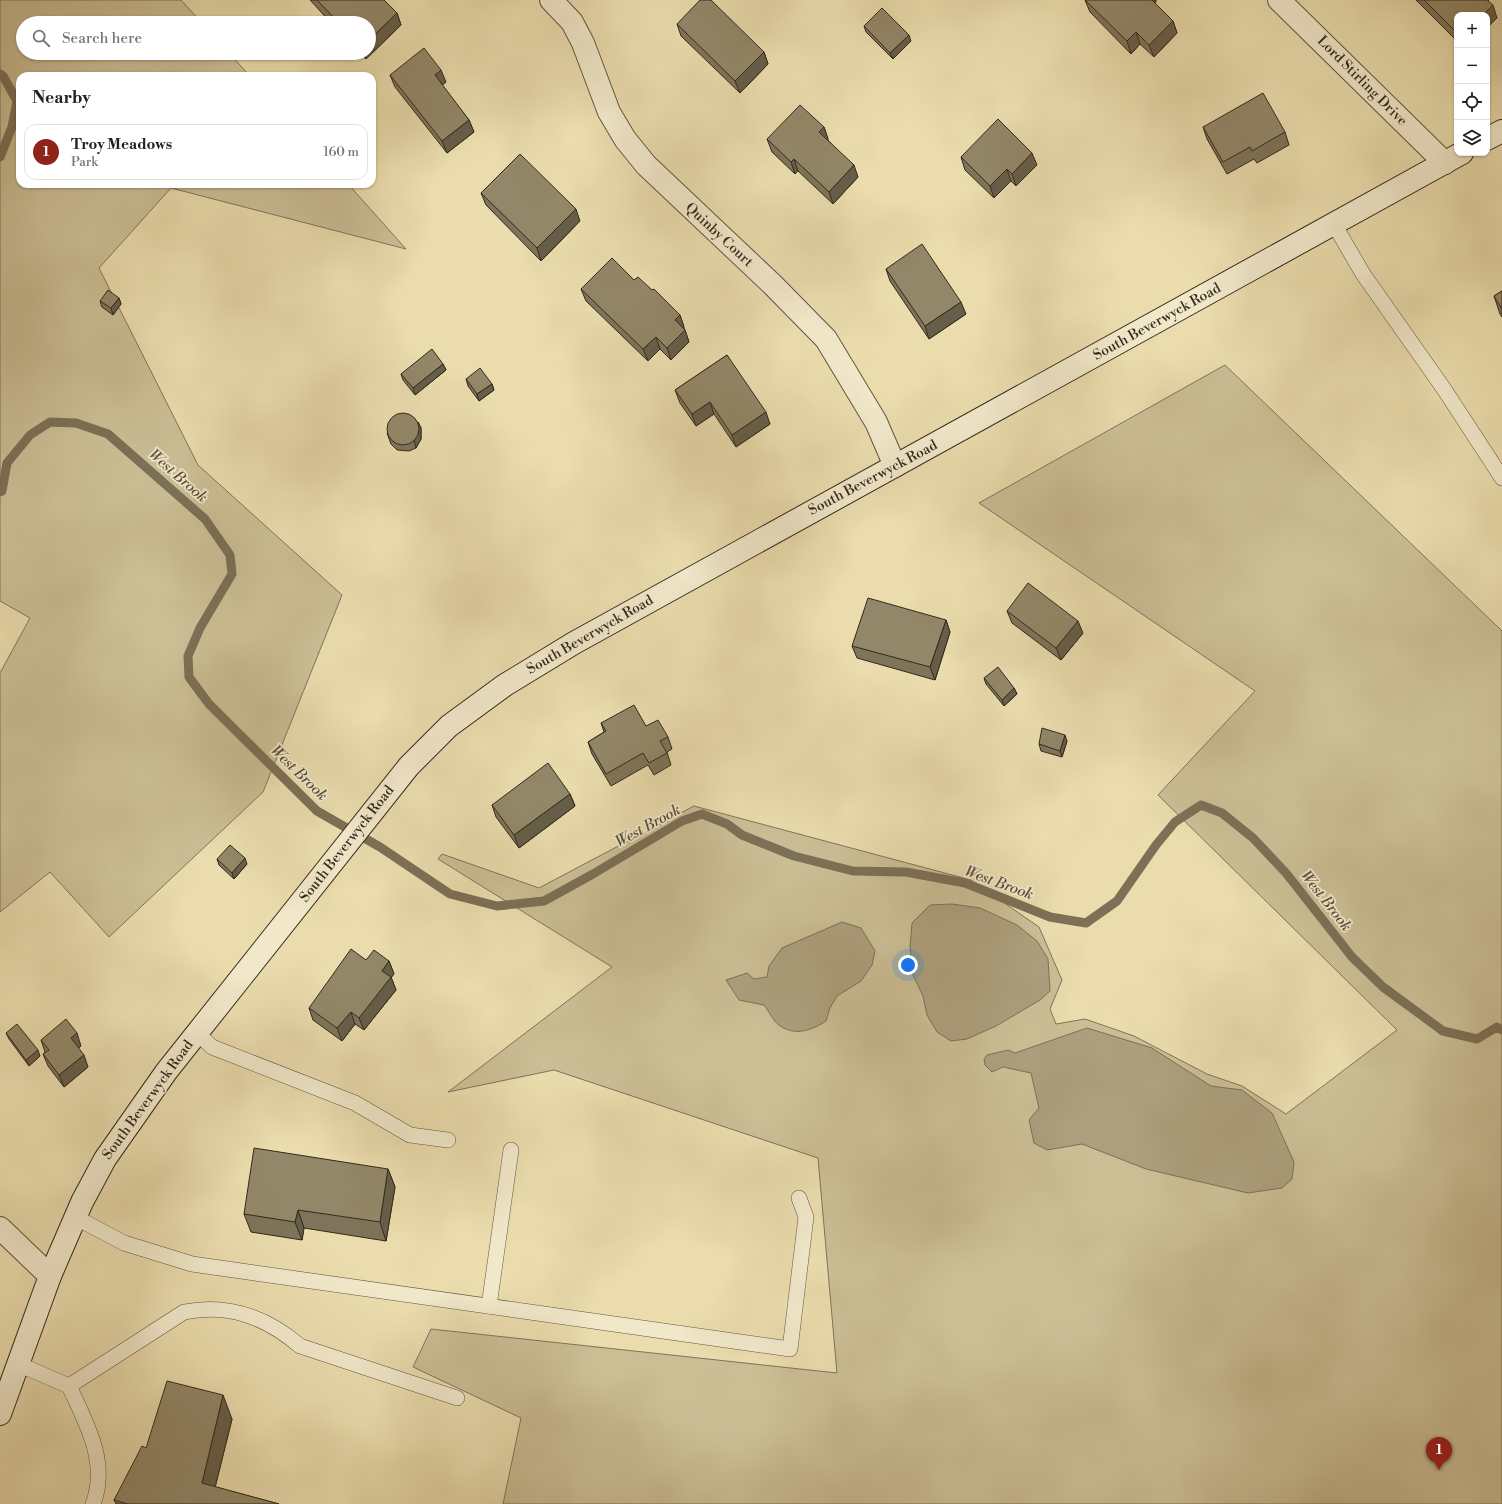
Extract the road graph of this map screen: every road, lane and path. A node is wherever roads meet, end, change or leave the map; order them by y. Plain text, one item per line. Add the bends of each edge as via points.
1 (550, 0) edge
2 (1279, 0) edge
3 (1502, 131) edge
4 (1490, 137) edge
5 (1454, 158) edge
6 (1334, 224) junction
7 (895, 466) junction
8 (1502, 478) edge
9 (197, 1033) junction
10 (448, 1140) dead end
11 (511, 1150) dead end
12 (799, 1198) dead end
13 (75, 1217) junction
14 (0, 1228) edge
15 (50, 1276) junction
16 (489, 1306) junction
17 (18, 1364) junction
18 (69, 1386) junction
19 (457, 1398) dead end
20 (0, 1414) edge
21 (93, 1504) edge

1 - 7 main road, Quinby Court via 572,22 583,42 609,112 625,139 646,165 826,339 876,422
2 - 5 main road, Lord Stirling Drive
3 - 4 main road
5 - 6 main road, South Beverwyck Road
6 - 7 main road, South Beverwyck Road
6 - 8 lane via 1363,274 1444,389
7 - 9 main road, South Beverwyck Road via 588,635 505,685 449,726 409,766
9 - 10 lane via 212,1047 356,1103 410,1135
9 - 13 main road, South Beverwyck Road via 166,1072 105,1159
11 - 16 lane
12 - 16 lane via 806,1217 790,1349
13 - 15 main road, South Beverwyck Road
13 - 16 lane via 124,1243 192,1264
14 - 15 main road
15 - 17 main road, South Beverwyck Road
17 - 18 lane
17 - 20 main road, South Beverwyck Road
18 - 19 lane via 184,1312 204,1308 246,1314 263,1320 283,1331 300,1346
18 - 21 lane via 92,1436 99,1467 98,1491

